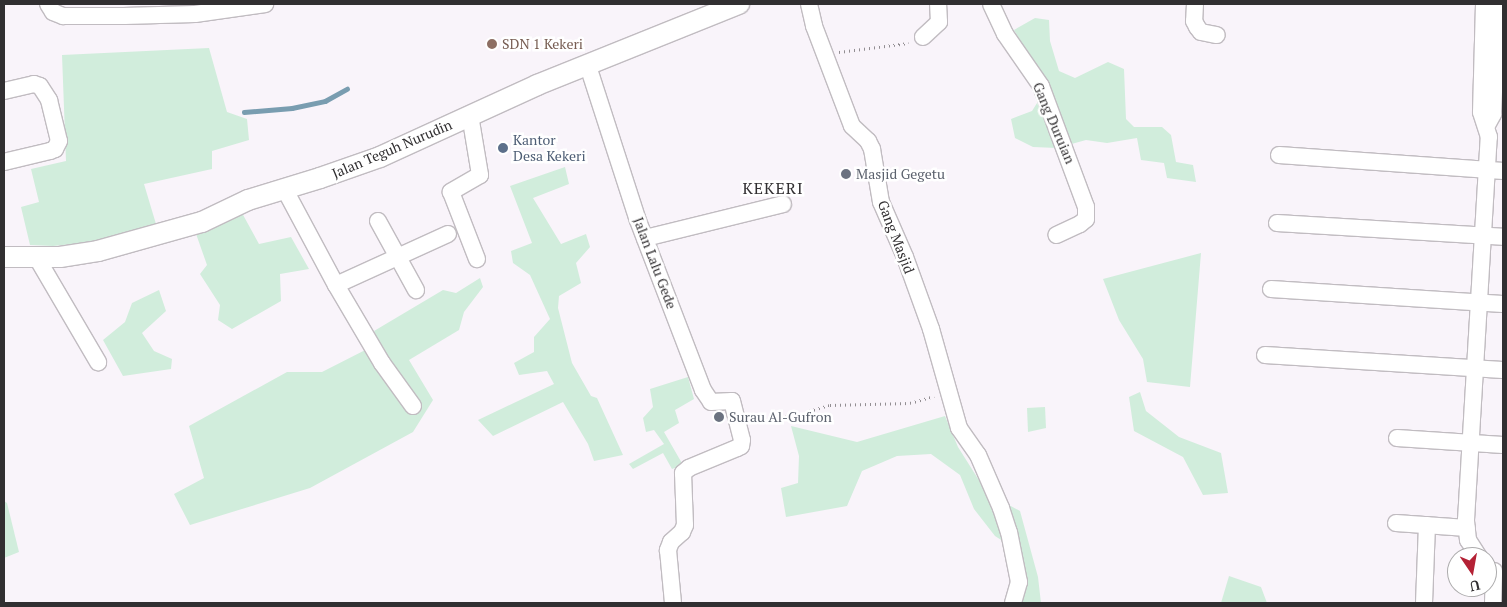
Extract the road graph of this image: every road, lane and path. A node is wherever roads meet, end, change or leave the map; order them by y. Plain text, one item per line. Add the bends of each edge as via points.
1 (48, 4) edge
2 (261, 4) edge
3 (809, 4) edge
4 (938, 4) edge
5 (991, 4) edge
6 (1195, 4) edge
7 (1484, 4) edge
8 (1498, 4) edge
9 (731, 5) edge
10 (193, 9) edge
11 (121, 10) edge
12 (1217, 35) dead end
13 (923, 37) joint
14 (824, 54) junction
15 (588, 66) junction
16 (4, 91) edge
17 (470, 116) junction
18 (1487, 125) junction
19 (1279, 155) dead end
20 (4, 162) edge
21 (1495, 171) edge
22 (284, 188) junction
23 (783, 204) dead end
24 (378, 222) dead end
25 (1277, 223) dead end
26 (448, 234) dead end
27 (1056, 235) dead end
28 (1483, 235) junction
29 (1503, 237) edge
30 (645, 238) junction
31 (4, 257) edge
32 (397, 257) junction
33 (37, 258) junction
34 (477, 259) dead end
35 (336, 286) junction
36 (1271, 289) dead end
37 (416, 290) dead end
38 (1479, 302) junction
39 (1503, 304) edge
40 (1265, 355) dead end
41 (98, 362) dead end
42 (1475, 369) junction
43 (1503, 370) edge
44 (950, 390) junction
45 (413, 406) dead end
46 (736, 415) junction
47 (1397, 438) dead end
48 (1471, 443) junction
49 (1503, 445) edge
50 (1396, 523) dead end
51 (1427, 525) junction
52 (1467, 528) junction
53 (1473, 547) edge
54 (673, 603) edge
55 (1013, 603) edge
56 (1424, 603) edge

1 - 11 street via 53,12 63,16
2 - 10 street
3 - 14 street, Gang Masjid
4 - 13 street via 939,22
5 - 27 street, Gang Duruian via 1005,34 1041,86 1086,207 1086,218 1080,224
6 - 12 street via 1197,27 1201,32
7 - 18 street via 1481,112
8 - 18 street via 1493,114
9 - 15 street, Jalan Teguh Nurudin
10 - 11 street
13 - 14 path via 915,42
14 - 44 street, Gang Masjid via 852,126 868,140 872,149 881,202 905,257
15 - 17 street, Jalan Teguh Nurudin via 536,85
15 - 30 street, Jalan Lalu Gede
16 - 20 street via 34,84 44,89 59,141 50,151
17 - 22 street, Jalan Teguh Nurudin via 373,160
17 - 34 street via 480,175 451,192
18 - 21 street
19 - 21 street
21 - 28 street
22 - 33 street, Jalan Teguh Nurudin via 248,200 202,222 133,243 98,252
22 - 35 street
23 - 30 street
24 - 32 street
25 - 28 street
26 - 32 street
28 - 29 street
28 - 38 street
30 - 46 street, Jalan Lalu Gede via 709,400 731,400
31 - 33 street, Jalan Teguh Nurudin
32 - 35 street
32 - 37 street
33 - 41 street
35 - 45 street via 382,363
36 - 38 street
38 - 39 street
38 - 42 street
40 - 42 street
42 - 43 street
42 - 48 street
44 - 46 path via 910,403 830,405 809,411 806,417
44 - 55 street, Gang Masjid via 959,428 989,477 1009,532 1019,582
46 - 54 street, Jalan Lalu Gede via 742,444 683,473 685,525 668,550
47 - 48 street
48 - 49 street
48 - 52 street
50 - 51 street
51 - 52 street
51 - 56 street
52 - 53 street

